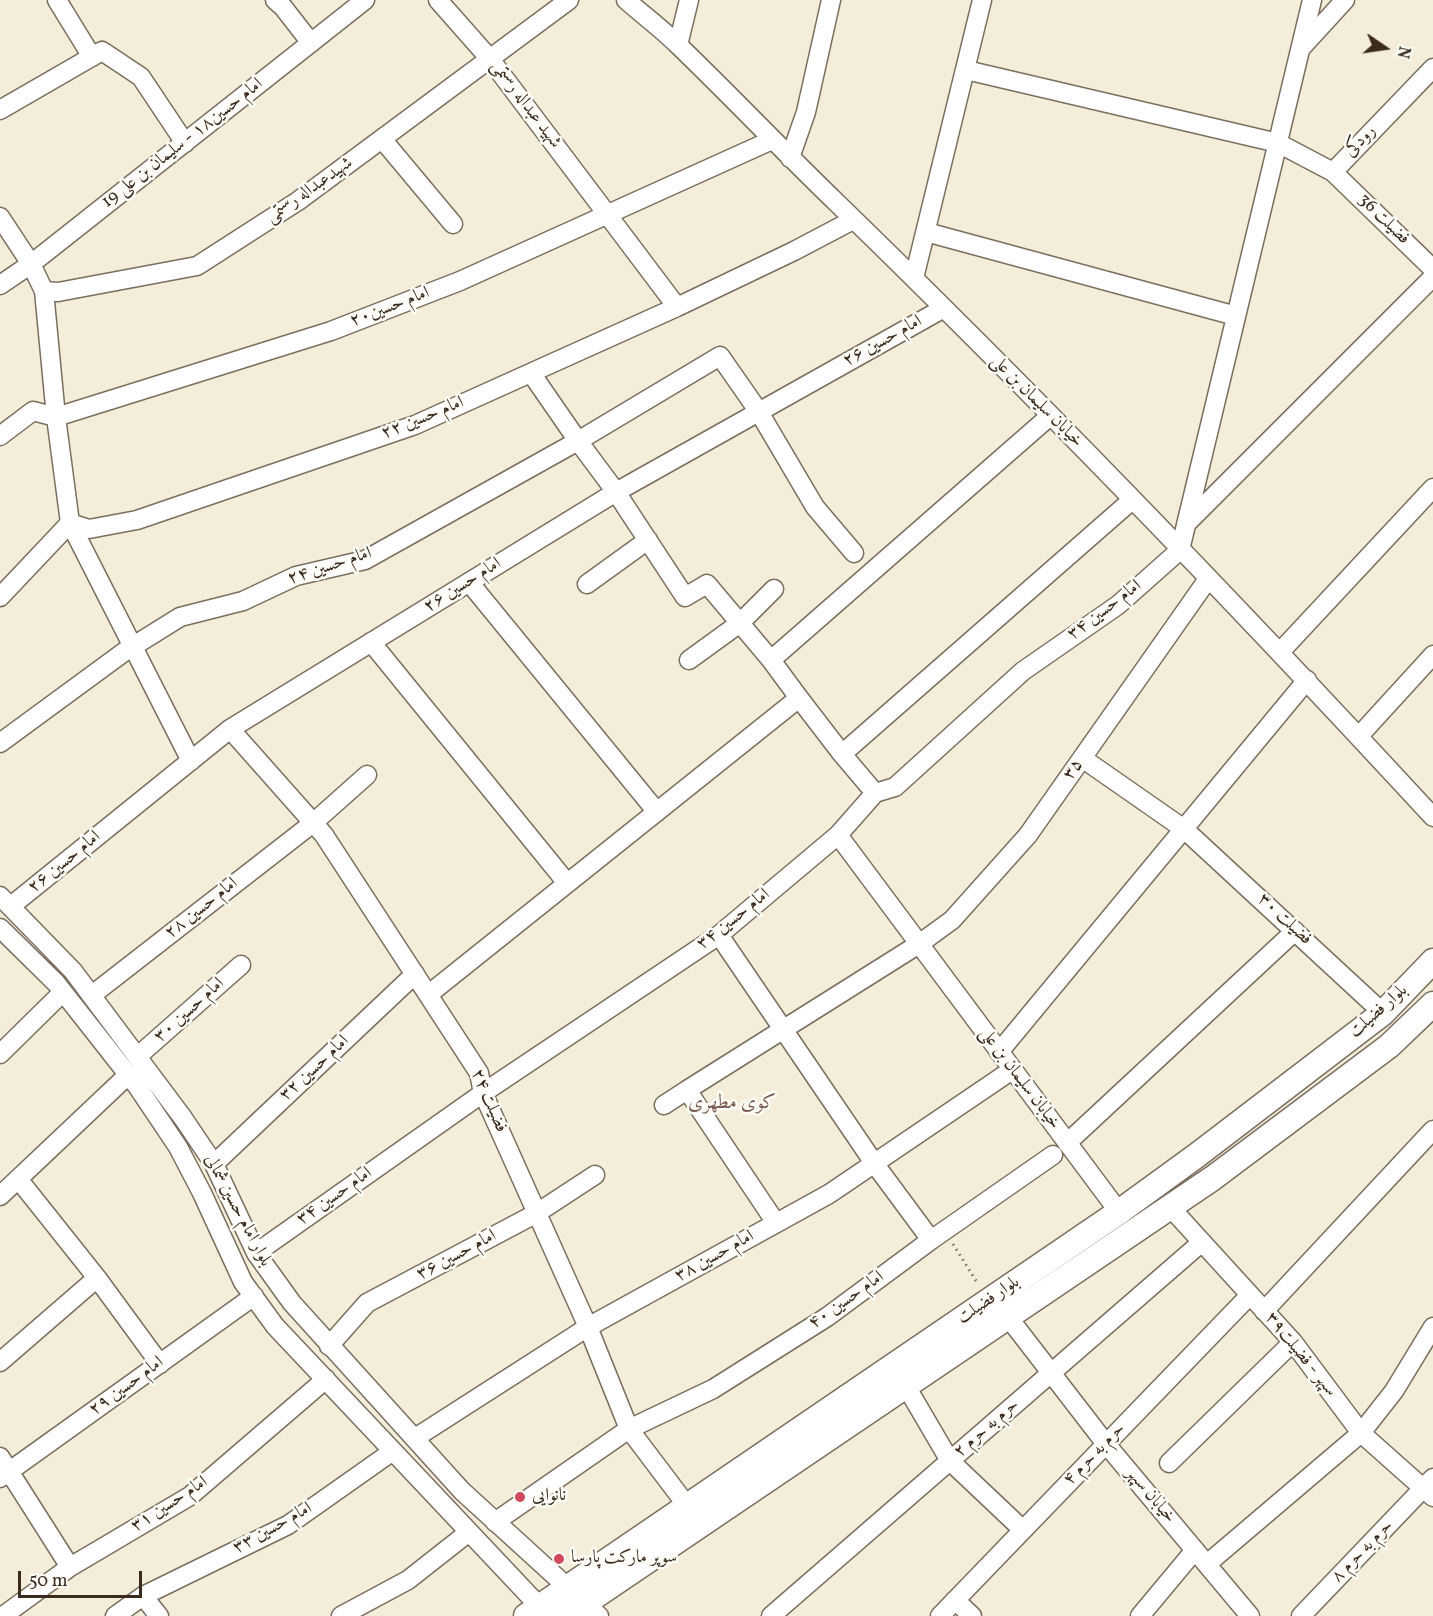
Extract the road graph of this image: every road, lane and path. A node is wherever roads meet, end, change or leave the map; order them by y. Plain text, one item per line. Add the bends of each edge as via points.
1 (57, 0) edge
2 (275, 0) edge
3 (365, 0) edge
4 (438, 0) edge
5 (569, 0) edge
6 (626, 0) edge
7 (689, 0) edge
8 (831, 0) edge
9 (982, 0) edge
10 (1312, 0) edge
11 (1345, 0) edge
12 (311, 43) junction
13 (678, 45) junction
14 (1300, 50) junction
15 (92, 57) junction
16 (490, 59) junction
17 (1433, 68) edge
18 (966, 70) junction
19 (0, 110) edge
20 (382, 139) junction
21 (772, 140) junction
22 (185, 142) junction
23 (1278, 143) junction
24 (790, 158) junction
25 (1333, 172) junction
26 (607, 214) junction
27 (0, 217) edge
28 (853, 219) junction
29 (453, 224) dead end
30 (926, 232) junction
31 (31, 264) junction
32 (1433, 269) edge
33 (1433, 277) edge
34 (914, 278) junction
35 (0, 285) edge
36 (44, 291) junction
37 (678, 308) junction
38 (944, 308) junction
39 (1236, 316) junction
40 (531, 373) junction
41 (759, 412) junction
42 (1050, 416) junction
43 (56, 417) junction
44 (0, 436) edge
45 (578, 441) junction
46 (1433, 488) edge
47 (616, 492) junction
48 (1132, 500) junction
49 (70, 523) junction
50 (1185, 525) junction
51 (648, 540) junction
52 (1180, 550) junction
53 (854, 553) dead end
54 (1208, 579) junction
55 (469, 582) junction
56 (588, 584) dead end
57 (774, 589) dead end
58 (0, 597) edge
59 (740, 623) junction
60 (371, 642) junction
61 (132, 647) junction
62 (1280, 652) junction
63 (1433, 655) edge
64 (689, 660) dead end
65 (771, 660) junction
66 (1307, 680) junction
67 (799, 698) junction
68 (230, 729) junction
69 (1359, 736) junction
70 (0, 743) edge
71 (842, 754) junction
72 (1082, 758) junction
73 (191, 761) junction
74 (367, 775) dead end
75 (875, 793) junction
76 (657, 812) junction
77 (1433, 817) edge
78 (313, 823) junction
79 (1184, 829) junction
80 (838, 836) junction
81 (567, 883) junction
82 (6, 901) edge
83 (0, 928) edge
84 (1295, 931) junction
85 (719, 935) junction
86 (919, 944) junction
87 (1433, 961) edge
88 (241, 965) dead end
89 (415, 974) junction
90 (63, 993) junction
91 (429, 994) junction
92 (92, 995) junction
93 (1433, 1004) edge
94 (1383, 1013) junction
95 (784, 1030) junction
96 (1334, 1051) junction
97 (999, 1052) junction
98 (0, 1054) edge
99 (138, 1056) junction
100 (1012, 1070) junction
101 (1352, 1074) junction
102 (128, 1075) junction
103 (687, 1089) junction
104 (483, 1093) junction
105 (664, 1105) dead end
106 (1433, 1131) edge
107 (1060, 1149) junction
108 (874, 1163) junction
109 (214, 1164) junction
110 (595, 1175) dead end
111 (19, 1180) junction
112 (0, 1196) edge
113 (1170, 1207) junction
114 (1119, 1212) junction
115 (537, 1213) junction
116 (776, 1223) junction
117 (938, 1236) junction
118 (1202, 1242) junction
119 (256, 1253) junction
120 (97, 1278) junction
121 (1250, 1295) junction
122 (254, 1296) junction
123 (989, 1301) junction
124 (1264, 1311) junction
125 (1008, 1317) junction
126 (1433, 1327) edge
127 (588, 1328) junction
128 (1293, 1342) junction
129 (329, 1346) junction
130 (0, 1362) edge
131 (160, 1364) junction
132 (1050, 1374) junction
133 (326, 1379) junction
134 (906, 1386) junction
135 (385, 1407) junction
136 (849, 1411) junction
137 (366, 1421) junction
138 (629, 1429) junction
139 (1361, 1433) junction
140 (415, 1438) junction
141 (1106, 1444) junction
142 (393, 1450) junction
143 (950, 1461) junction
144 (1170, 1463) dead end
145 (3, 1469) edge
146 (1430, 1488) edge
147 (688, 1507) junction
148 (495, 1522) junction
149 (1023, 1530) junction
150 (469, 1532) junction
151 (1201, 1557) junction
152 (70, 1567) junction
153 (143, 1596) junction
154 (955, 1600) junction
155 (580, 1606) edge
156 (539, 1613) edge
157 (3, 1616) edge
158 (115, 1616) edge
159 (159, 1616) edge
160 (341, 1616) edge
161 (771, 1616) edge
162 (940, 1616) edge
163 (972, 1616) edge
164 (1140, 1616) edge
165 (1250, 1616) edge
166 (1301, 1616) edge

1 - 15 street
2 - 12 street
3 - 12 street, امام حسین۱۸ - سلیمان بن علی 19
4 - 16 street, شهید عبداله رستمی
5 - 16 street, شهیدعبداله رستمی
6 - 13 street, خیابان سلیمان بن علی
7 - 13 street
8 - 24 street via 806,112
9 - 18 street
10 - 14 street
11 - 14 street
12 - 22 street, امام حسین۱۸ - سلیمان بن علی 19
13 - 21 street, خیابان سلیمان بن علی
14 - 23 street
15 - 19 street
15 - 22 street via 102,51 141,77
16 - 20 street, شهیدعبداله رستمی
16 - 26 street, شهید عبداله رستمی
17 - 25 street, رودکی
18 - 23 street, رودکی
18 - 30 street
20 - 29 street
20 - 36 street, شهیدعبداله رستمی via 298,201 196,266 58,292
21 - 24 street, خیابان سلیمان بن علی
21 - 26 street, امام حسین۲۰
22 - 31 street, امام حسین۱۸ - سلیمان بن علی 19
23 - 25 street, رودکی
23 - 39 street
24 - 28 street, خیابان سلیمان بن علی
25 - 32 street, فضیلت 36
26 - 37 street, شهید عبداله رستمی
26 - 43 street, امام حسین۲۰ via 460,281 331,331
27 - 31 street
28 - 34 street, خیابان سلیمان بن علی
28 - 37 street, امام حسین ۲۲
30 - 34 street
30 - 39 street
31 - 35 street, امام حسین۱۸ - سلیمان بن علی 19
31 - 36 street
33 - 50 street
34 - 38 street, خیابان سلیمان بن علی
36 - 43 street
37 - 40 street, امام حسین ۲۲
38 - 41 street, امام حسین ۲۶
38 - 42 street, خیابان سلیمان بن علی
39 - 50 street
40 - 45 street
40 - 49 street, امام حسین ۲۲ via 415,425 137,520 89,528
41 - 45 street, امام حسین ۲۴ via 720,356
41 - 47 street, امام حسین ۲۶
41 - 53 street via 815,507
42 - 48 street, خیابان سلیمان بن علی
42 - 65 street
43 - 44 street, امام حسین۲۰ via 33,411
43 - 49 street
45 - 47 street
45 - 61 street, امام حسین ۲۴ via 365,560 296,576 243,601 180,617
46 - 62 street
47 - 51 street
47 - 55 street, امام حسین ۲۶
48 - 52 street, خیابان سلیمان بن علی
48 - 71 street
49 - 58 street
49 - 61 street
50 - 52 street
51 - 56 street
51 - 59 street via 685,597 706,584
52 - 54 street, خیابان سلیمان بن علی
52 - 75 street, امام حسین ۳۴ via 1118,605 1023,671 895,787
54 - 62 street, خیابان سلیمان بن علی
54 - 72 street, ۳۵
55 - 60 street, امام حسین ۲۶
55 - 76 street
57 - 59 street
59 - 64 street
59 - 65 street
60 - 68 street, امام حسین ۲۶
60 - 81 street
61 - 70 street, امام حسین ۲۴
61 - 73 street
62 - 66 street, خیابان سلیمان بن علی
63 - 69 street
65 - 67 street
66 - 69 street, خیابان سلیمان بن علی
66 - 79 street
67 - 71 street
67 - 76 street
68 - 73 street, امام حسین ۲۶
68 - 78 street, فضیلت ۲۴
69 - 77 street, خیابان سلیمان بن علی
71 - 75 street
72 - 79 street, فضیلت ۳۰
72 - 86 street, ۳۵ via 1028,835 952,920
73 - 82 street, امام حسین ۲۶
74 - 78 street, امام حسین ۲۸
75 - 80 street, امام حسین ۳۴
76 - 81 street
78 - 89 street, فضیلت ۲۴
78 - 92 street, امام حسین ۲۸
79 - 84 street, فضیلت ۳۰
79 - 97 street
80 - 85 street, امام حسین ۳۴
80 - 86 street, خیابان سلیمان بن علی
81 - 91 street
82 - 92 street, بلوار امام حسین شمالی
83 - 90 street, بلوار امام حسین شمالی
84 - 94 street, فضیلت ۳۰
84 - 107 street, امام حسین ۴۰
85 - 95 street
85 - 104 street, امام حسین ۳۴
86 - 95 street, ۳۵
86 - 97 street, خیابان سلیمان بن علی
87 - 94 main road, بلوار فضیلت
88 - 99 street, امام حسین ۳۰
89 - 91 street, فضیلت ۲۴
89 - 109 street, امام حسین ۳۲
90 - 98 street
90 - 102 street, بلوار امام حسین شمالی
91 - 104 street, فضیلت ۲۴ via 479,1073
92 - 99 street, بلوار امام حسین شمالی
93 - 101 main road, بلوار فضیلت via 1389,1046
94 - 96 main road, بلوار فضیلت
95 - 103 street, ۳۵
95 - 108 street
96 - 101 main road
96 - 114 main road, بلوار فضیلت
97 - 100 street, خیابان سلیمان بن علی
99 - 109 street, بلوار امام حسین شمالی
100 - 107 street, خیابان سلیمان بن علی
100 - 108 street, امام حسین ۳۸
101 - 113 main road, بلوار فضیلت
102 - 111 street
102 - 122 street, بلوار امام حسین شمالی via 178,1147 243,1282
103 - 105 street, ۳۵
103 - 116 street
104 - 115 street, فضیلت ۲۴
104 - 119 street, امام حسین ۳۴
106 - 124 street
107 - 114 street, خیابان سلیمان بن علی
107 - 117 street, امام حسین ۴۰
108 - 116 street, امام حسین ۳۸
108 - 117 street
109 - 119 street, بلوار امام حسین شمالی
110 - 115 street, امام حسین ۳۶
111 - 112 street
111 - 120 street
113 - 118 street, سپهر - فضیلت۳۹
113 - 125 main road, بلوار فضیلت
114 - 123 main road, بلوار فضیلت
115 - 127 street, فضیلت ۲۴
115 - 129 street, امام حسین ۳۶ via 367,1304
116 - 127 street, امام حسین ۳۸
117 - 123 path
117 - 138 street, امام حسین ۴۰ via 826,1317 713,1389
118 - 121 street, سپهر - فضیلت۳۹
118 - 132 street, حرم به حرم ۲
119 - 129 street, بلوار امام حسین شمالی
120 - 130 street
120 - 131 street
121 - 124 street, سپهر - فضیلت۳۹
121 - 141 street, حرم به حرم ۴
122 - 131 street, امام حسین ۲۹
122 - 133 street, بلوار امام حسین شمالی via 275,1326
123 - 136 main road, بلوار فضیلت
124 - 128 street, سپهر - فضیلت۳۹
125 - 132 street, خیابان سپهر
125 - 134 main road, بلوار فضیلت
126 - 139 street via 1394,1391
127 - 138 street, فضیلت ۲۴
127 - 140 street, امام حسین ۳۸
128 - 139 street, سپهر - فضیلت۳۹
128 - 144 street
129 - 135 street, بلوار امام حسین شمالی
131 - 145 street, امام حسین ۲۹
132 - 141 street, خیابان سپهر
132 - 143 street, حرم به حرم ۲
133 - 137 street, بلوار امام حسین شمالی
133 - 152 street, امام حسین ۳۱ via 190,1496
134 - 136 main road, بلوار فضیلت
134 - 143 street
135 - 137 street
135 - 140 street, بلوار امام حسین شمالی
136 - 147 main road, بلوار فضیلت
136 - 155 main road, بلوار فضیلت
137 - 142 street, بلوار امام حسین شمالی
138 - 147 street, فضیلت ۲۴
138 - 148 street, امام حسین ۴۰
139 - 146 street, سپهر - فضیلت۳۹
139 - 151 street
140 - 148 street, بلوار امام حسین شمالی
141 - 149 street, حرم به حرم ۴
141 - 151 street, خیابان سپهر
142 - 150 street, بلوار امام حسین شمالی
142 - 153 street, امام حسین ۳۳ via 288,1525
143 - 149 street
143 - 161 street, حرم به حرم ۲
145 - 152 street
146 - 166 street, حرم به حرم ۸
147 - 155 main road, بلوار فضیلت
148 - 155 street, بلوار امام حسین شمالی
149 - 154 street, حرم به حرم ۴
150 - 156 street, بلوار امام حسین شمالی
150 - 160 street via 408,1580
151 - 164 street
151 - 165 street, خیابان سپهر
152 - 157 street, امام حسین ۳۱
153 - 158 street, امام حسین ۳۳
153 - 159 street
154 - 162 street, حرم به حرم ۴
154 - 163 street
155 - 156 main road, بلوار فضیلت

